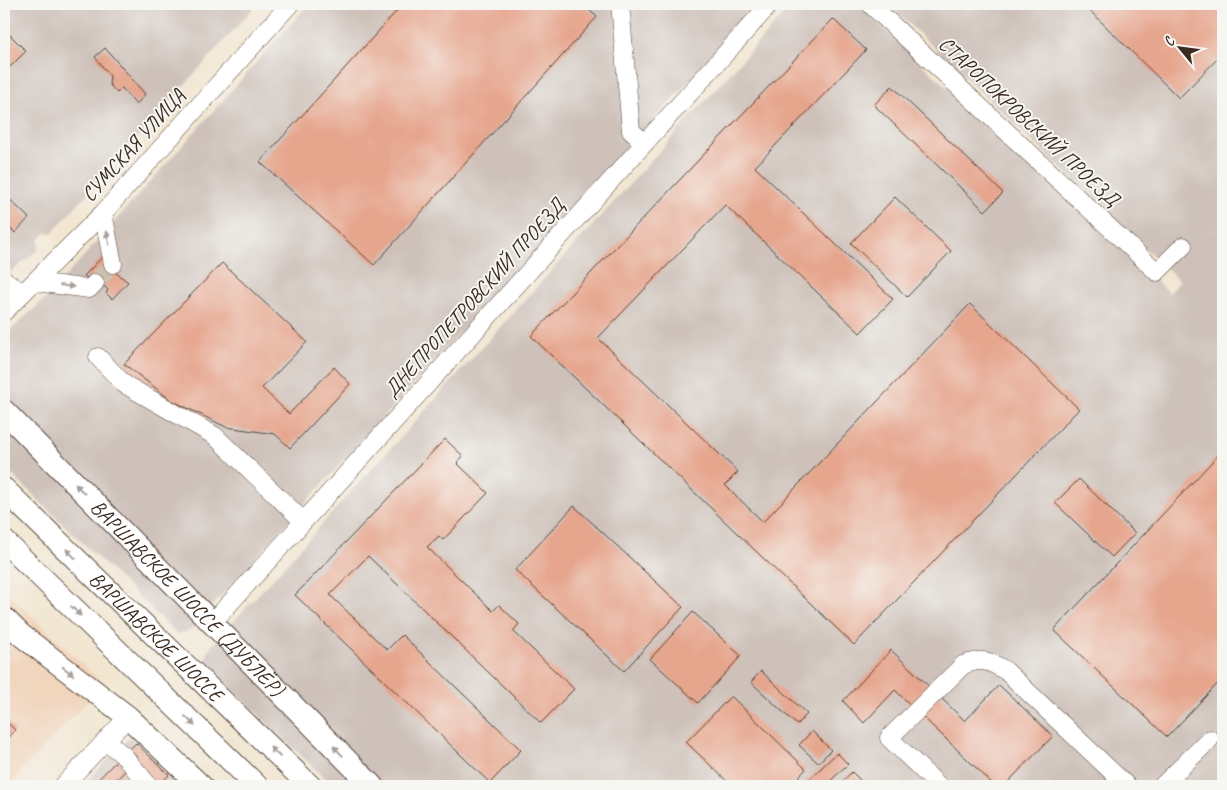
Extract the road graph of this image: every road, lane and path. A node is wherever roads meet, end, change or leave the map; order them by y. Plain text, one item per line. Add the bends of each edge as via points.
1 (290, 4) edge
2 (620, 4) edge
3 (770, 4) edge
4 (870, 4) edge
5 (645, 143) junction
6 (103, 212) junction
7 (1183, 246) dead end
8 (113, 264) dead end
9 (4, 280) edge
10 (95, 283) tunnel mouth
11 (30, 287) junction
12 (5, 307) edge
13 (98, 356) dead end
14 (4, 411) edge
15 (4, 489) edge
16 (304, 521) junction
17 (4, 540) edge
18 (4, 618) edge
19 (212, 623) junction
20 (128, 717) junction
21 (1210, 739) dead end
22 (106, 741) junction
23 (201, 785) edge
24 (63, 786) edge
25 (149, 786) edge
26 (256, 786) edge
27 (310, 786) edge
28 (372, 786) edge
29 (939, 786) edge
30 (1127, 786) edge
31 (1162, 786) edge

1 - 6 street, СУМСКАЯ УЛИЦА
2 - 5 street via 631,131
3 - 5 street, ДНЕПРОПЕТРОВСКИЙ ПРОЕЗД
4 - 7 street, СТАРОПОКРОВСКИЙ ПРОЕЗД via 1158,272
5 - 16 street, ДНЕПРОПЕТРОВСКИЙ ПРОЕЗД
8 -> 6 street
6 - 11 street, СУМСКАЯ УЛИЦА
9 - 11 street
11 -> 10 street via 90,289
11 - 12 street, СУМСКАЯ УЛИЦА
13 - 16 street via 124,384 215,436
19 -> 14 main road, ВАРШАВСКОЕ ШОССЕ (ДУБЛЁР)
27 -> 15 main road, ВАРШАВСКОЕ ШОССЕ
16 - 19 street, ДНЕПРОПЕТРОВСКИЙ ПРОЕЗД
17 -> 26 main road, ВАРШАВСКОЕ ШОССЕ
18 -> 20 main road
28 -> 19 main road, ВАРШАВСКОЕ ШОССЕ (ДУБЛЁР)
20 - 22 street
20 - 23 main road
21 - 31 street
22 - 24 street
22 - 25 street via 124,756
29 - 30 street via 889,738 963,664 979,660 993,663 1006,671

